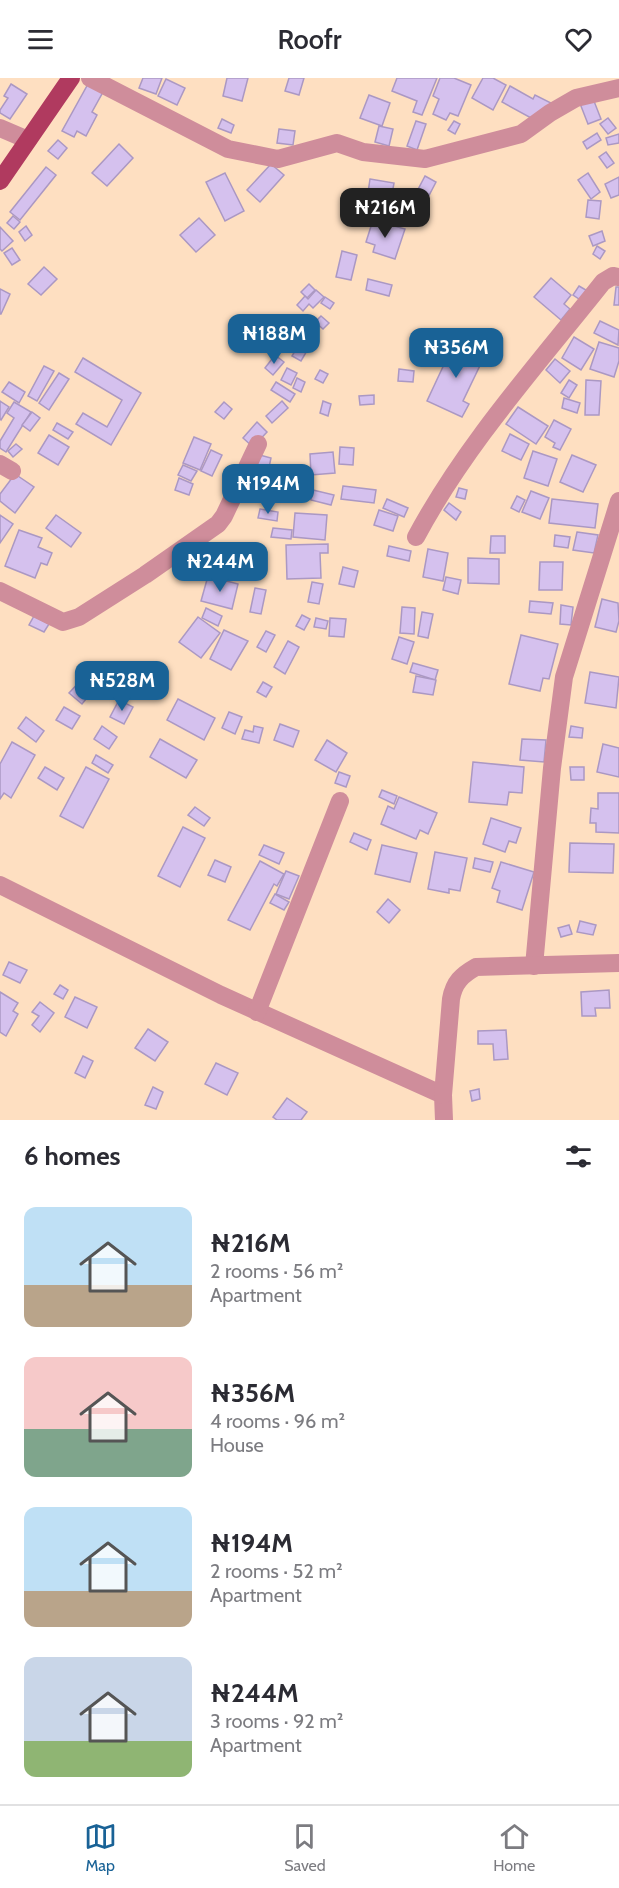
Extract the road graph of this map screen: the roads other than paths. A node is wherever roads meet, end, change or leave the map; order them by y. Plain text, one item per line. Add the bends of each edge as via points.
1 (71, 78) edge
2 (90, 78) edge
3 (619, 88) edge
4 (0, 128) edge
5 (28, 140) junction
6 (0, 181) edge
7 (619, 277) edge
8 (258, 444) dead end
9 (619, 501) edge
10 (416, 537) dead end
11 (0, 591) edge
12 (340, 801) dead end
13 (0, 885) edge
14 (619, 963) edge
15 (534, 966) junction
16 (257, 1012) junction
17 (443, 1095) junction
18 (444, 1120) edge

1 - 5 main road
2 - 3 street via 228,149 278,159 338,143 363,152 425,159 521,134 576,98
4 - 5 street
5 - 6 main road
7 - 10 street via 603,282 463,459
8 - 11 street via 218,524 79,617 63,622
9 - 15 street via 564,677
12 - 16 street
13 - 16 street
14 - 15 street
15 - 17 street via 476,967 457,982 451,999
16 - 17 street
17 - 18 street

